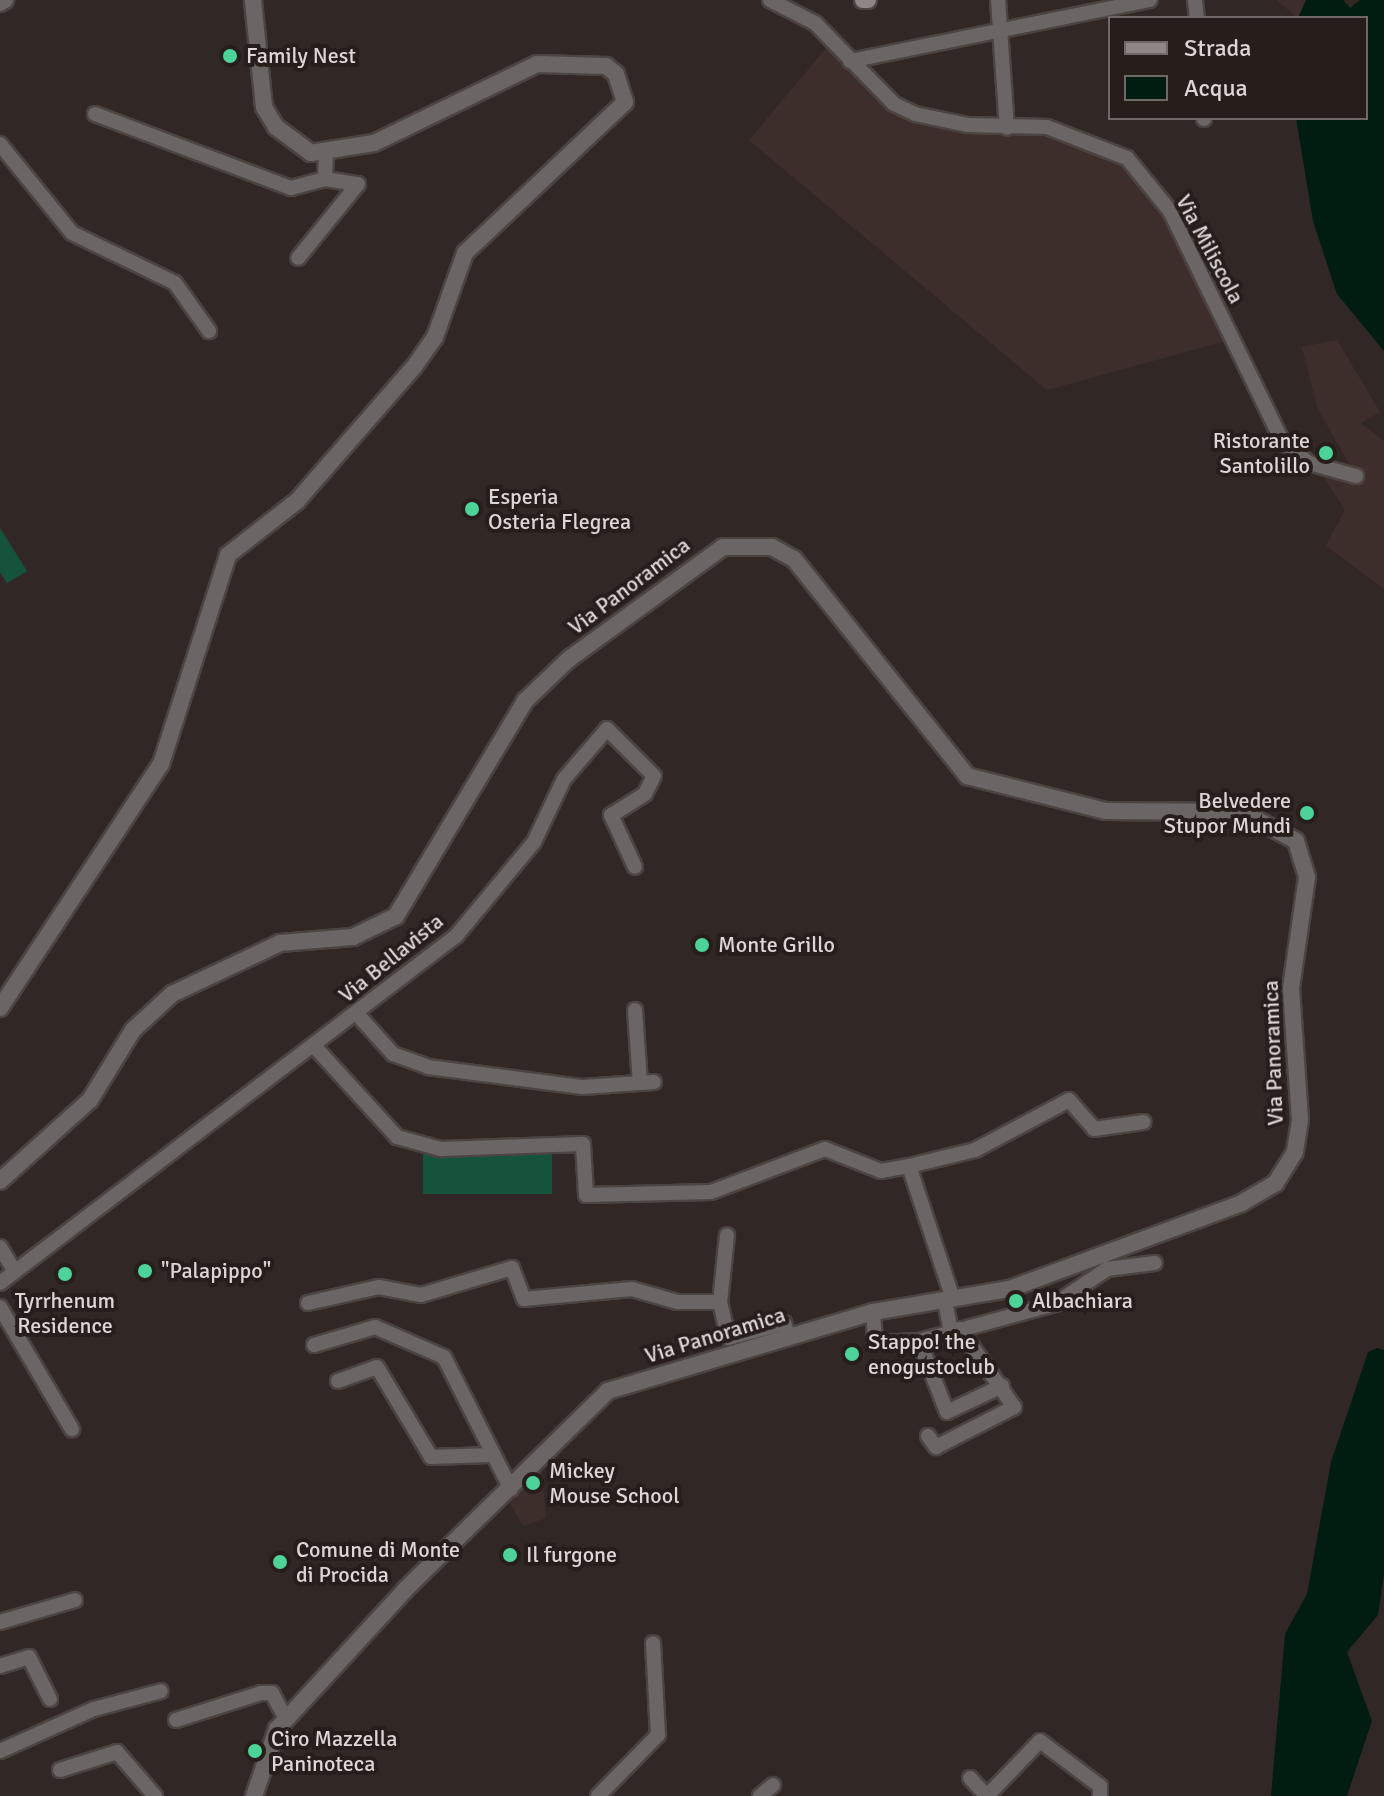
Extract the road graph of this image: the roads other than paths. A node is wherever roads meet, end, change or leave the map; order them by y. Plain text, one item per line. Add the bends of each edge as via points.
1 (253, 0) edge
2 (770, 0) edge
3 (998, 0) edge
4 (1150, 0) edge
5 (1001, 29) junction
6 (850, 61) junction
7 (95, 114) dead end
8 (1007, 128) junction
9 (0, 144) edge
10 (326, 155) junction
11 (325, 179) junction
12 (298, 258) dead end
13 (209, 331) dead end
14 (1356, 476) dead end
15 (635, 867) dead end
16 (0, 1008) edge
17 (635, 1010) dead end
18 (357, 1014) junction
19 (314, 1046) junction
20 (1144, 1122) dead end
21 (909, 1166) junction
22 (0, 1181) edge
23 (727, 1235) dead end
24 (0, 1247) edge
25 (1155, 1263) dead end
26 (15, 1272) junction
27 (0, 1283) edge
28 (949, 1300) junction
29 (720, 1302) junction
30 (308, 1303) dead end
31 (0, 1307) edge
32 (873, 1312) junction
33 (955, 1330) junction
34 (788, 1335) junction
35 (919, 1341) junction
36 (314, 1345) dead end
37 (338, 1381) dead end
38 (1002, 1386) junction
39 (72, 1429) dead end
40 (928, 1436) dead end
41 (490, 1455) junction
42 (511, 1489) junction
43 (75, 1600) dead end
44 (0, 1622) edge
45 (653, 1643) dead end
46 (0, 1666) edge
47 (161, 1691) dead end
48 (50, 1699) dead end
49 (286, 1719) junction
50 (176, 1720) dead end
51 (0, 1751) edge
52 (60, 1770) dead end
53 (970, 1778) dead end
54 (155, 1796) edge
55 (254, 1796) edge
56 (598, 1796) edge
57 (760, 1796) edge
58 (775, 1796) edge
59 (1100, 1796) edge

1 - 10 street via 264,107 294,145
2 - 6 street, Via Miliscola via 815,23
3 - 5 street
4 - 5 street
5 - 6 street
5 - 8 street
6 - 8 street, Via Miliscola via 915,114
7 - 11 street via 291,188
8 - 14 street, Via Miliscola via 1047,127 1127,158 1170,211 1281,439 1309,463
9 - 13 street via 72,233 175,283
10 - 11 street
10 - 16 street via 374,143 537,64 606,66 624,91 618,115 465,253 435,337 414,367 297,501 228,555 161,764
11 - 12 street via 362,188
15 - 18 street, Via Bellavista via 611,815 645,794 654,776 607,729 564,779 534,842 456,936
17 - 18 street via 647,1083 583,1087 407,1062
18 - 19 street, Via Bellavista
19 - 21 street via 397,1137 441,1149 583,1144 586,1195 711,1192 825,1149 881,1171
19 - 26 street, Via Bellavista
20 - 21 street via 1094,1129 1069,1100 975,1150
21 - 28 street
22 - 28 street, Via Panoramica via 90,1100 133,1030 172,994 280,943 353,937 396,916 525,701 682,572 743,543 772,547 811,576 890,672 936,746 967,776 1105,811 1243,812 1296,841 1307,877 1291,988 1300,1120 1295,1152 1276,1183 1242,1203 1009,1289
23 - 29 street
24 - 26 street
25 - 33 street via 1107,1269 1055,1304
26 - 27 street, Via Bellavista
28 - 32 street, Via Panoramica
28 - 33 street
29 - 30 street via 677,1302 632,1289 524,1299 512,1268 421,1295 379,1287
29 - 34 street via 728,1338 784,1323
31 - 39 street
32 - 34 street, Via Panoramica
32 - 35 street via 875,1343
33 - 35 street
33 - 38 street
34 - 42 street, Via Panoramica via 608,1391
35 - 38 street via 947,1412
36 - 41 street via 375,1327 444,1357
37 - 41 street via 377,1367 431,1457
38 - 40 street via 1014,1407 936,1447
41 - 42 street
42 - 49 street, Via Panoramica
43 - 44 street
45 - 56 street via 658,1735
46 - 48 street via 29,1657
47 - 51 street via 94,1709
49 - 50 street via 272,1693 261,1693
49 - 55 street, Via Panoramica
52 - 54 street via 117,1752
53 - 59 street via 987,1796 1040,1741 1100,1786
57 - 58 street via 773,1785

